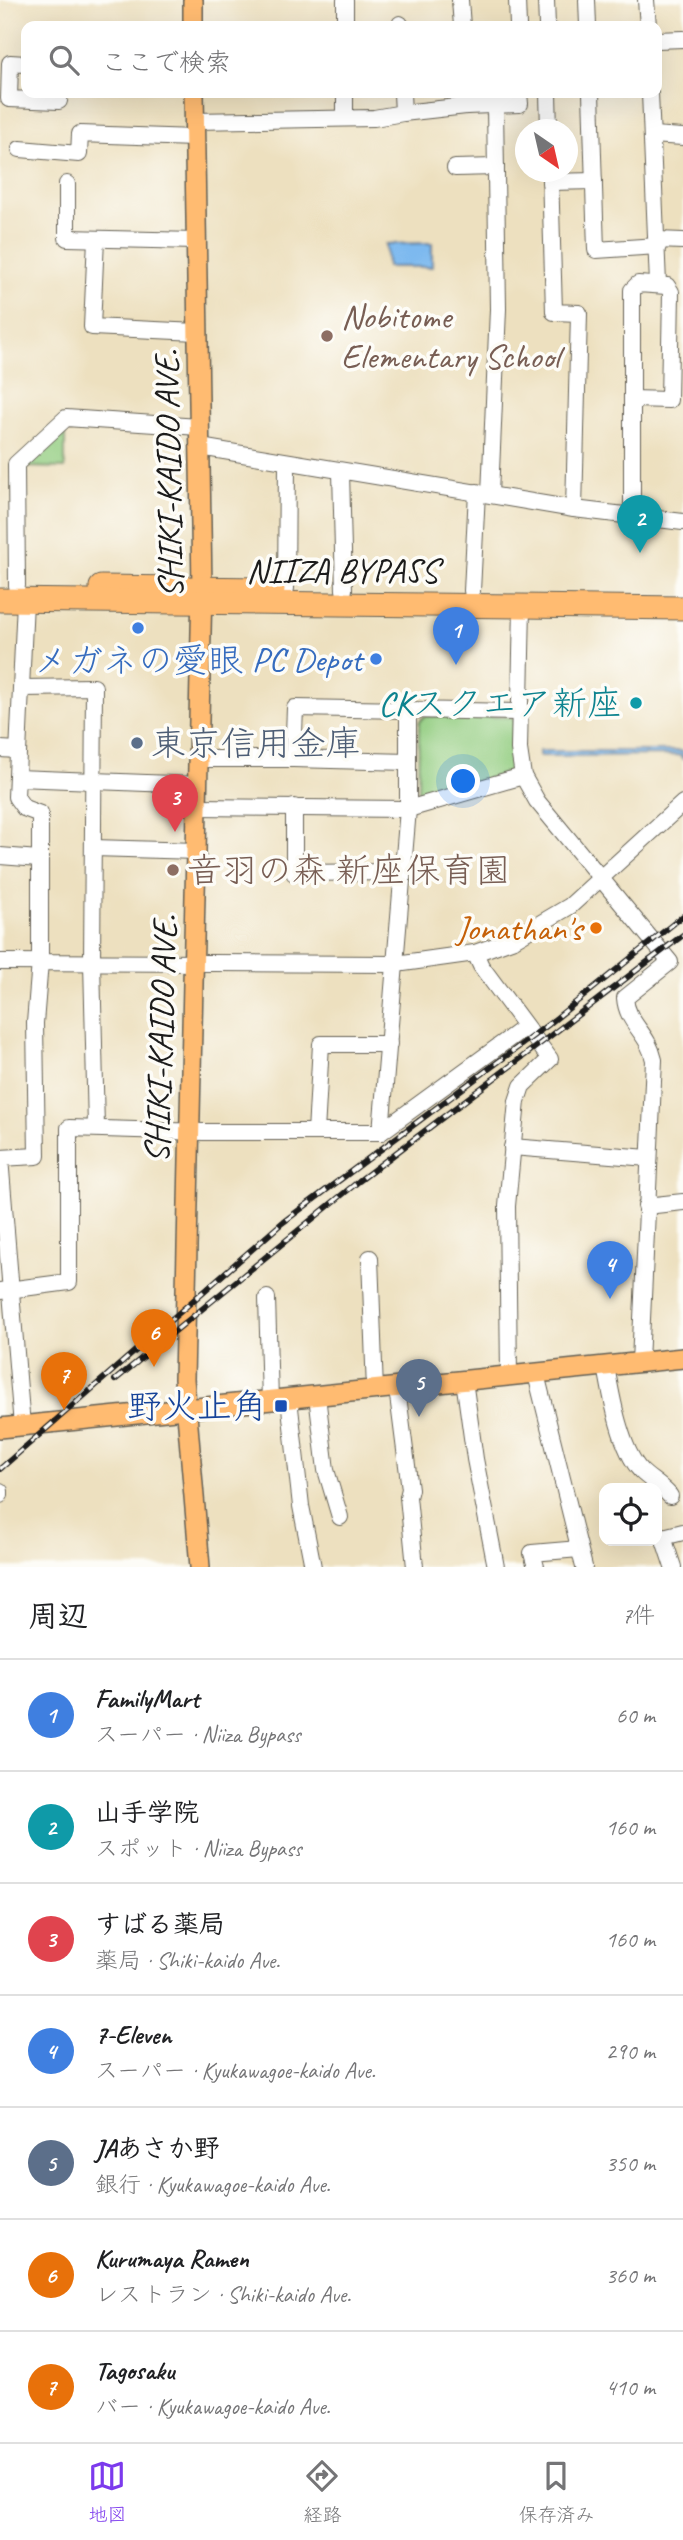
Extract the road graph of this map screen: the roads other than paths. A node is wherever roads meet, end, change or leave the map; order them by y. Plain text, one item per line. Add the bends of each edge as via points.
1 (193, 0) edge
2 (345, 0) edge
3 (460, 0) edge
4 (517, 0) edge
5 (546, 0) edge
6 (587, 0) edge
7 (646, 0) edge
8 (193, 21) edge
9 (345, 21) edge
10 (462, 21) edge
11 (518, 21) edge
12 (547, 21) edge
13 (588, 21) edge
14 (648, 21) edge
15 (683, 39) edge
16 (662, 40) edge
17 (21, 64) edge
18 (60, 98) edge
19 (194, 98) edge
20 (345, 98) edge
21 (402, 98) edge
22 (519, 98) edge
23 (548, 98) edge
24 (591, 98) edge
25 (650, 98) edge
26 (466, 99) edge
27 (495, 105) junction
28 (403, 113) junction
29 (345, 118) junction
30 (549, 119) edge
31 (194, 129) junction
32 (652, 135) junction
33 (683, 137) edge
34 (20, 149) dead end
35 (496, 167) junction
36 (455, 168) dead end
37 (578, 180) edge
38 (594, 181) junction
39 (550, 182) edge
40 (67, 184) dead end
41 (96, 239) junction
42 (196, 241) junction
43 (683, 241) edge
44 (658, 243) junction
45 (658, 284) junction
46 (197, 332) junction
47 (632, 399) junction
48 (199, 427) junction
49 (200, 447) junction
50 (287, 462) junction
51 (341, 472) junction
52 (483, 493) junction
53 (574, 509) junction
54 (632, 517) junction
55 (683, 522) edge
56 (286, 589) junction
57 (344, 590) junction
58 (472, 591) junction
59 (10, 593) edge
60 (683, 594) edge
61 (202, 596) junction
62 (522, 606) junction
63 (683, 608) edge
64 (22, 688) junction
65 (408, 710) junction
66 (520, 712) junction
67 (0, 749) edge
68 (18, 750) junction
69 (199, 759) junction
70 (293, 759) junction
71 (408, 762) junction
72 (523, 776) junction
73 (17, 778) junction
74 (93, 782) junction
75 (198, 785) junction
76 (683, 803) edge
77 (198, 807) junction
78 (294, 807) junction
79 (408, 809) junction
80 (683, 821) edge
81 (649, 834) junction
82 (93, 848) junction
83 (197, 851) junction
84 (0, 856) edge
85 (39, 859) junction
86 (401, 872) junction
87 (602, 880) junction
88 (475, 954) junction
89 (0, 962) edge
90 (40, 962) junction
91 (92, 962) junction
92 (194, 964) junction
93 (396, 964) junction
94 (524, 1027) junction
95 (389, 1045) junction
96 (96, 1128) junction
97 (190, 1132) junction
98 (316, 1132) junction
99 (381, 1132) junction
100 (512, 1147) junction
101 (649, 1158) junction
102 (683, 1202) edge
103 (646, 1206) junction
104 (2, 1211) edge
105 (370, 1258) dead end
106 (5, 1290) edge
107 (267, 1298) dead end
108 (683, 1359) edge
109 (640, 1362) junction
110 (606, 1366) junction
111 (536, 1374) junction
112 (509, 1376) junction
113 (464, 1380) junction
114 (397, 1388) junction
115 (375, 1391) junction
116 (317, 1396) junction
117 (279, 1400) junction
118 (185, 1409) junction
119 (22, 1426) junction
120 (0, 1428) edge
121 (670, 1496) dead end
122 (340, 1517) dead end
123 (683, 1532) edge
124 (579, 1549) junction
125 (200, 1567) edge
126 (313, 1567) edge
127 (415, 1567) edge
128 (496, 1567) edge
129 (536, 1567) edge
130 (584, 1567) edge
131 (673, 1567) edge

1 - 8 main road
2 - 9 street
3 - 10 street
4 - 11 street
5 - 12 street
6 - 13 street
7 - 14 street
15 - 16 street
17 - 18 street via 10,63 9,99
19 - 31 main road, SHIKI-KAIDO AVE.
20 - 29 street
21 - 28 street
22 - 27 street via 520,104
23 - 30 street
24 - 38 street
25 - 32 street
26 - 27 street
26 - 28 street
27 - 35 street
28 - 29 street
29 - 31 street
31 - 34 street via 80,134 79,154
31 - 42 main road, SHIKI-KAIDO AVE.
32 - 33 street
32 - 44 street
35 - 36 street
35 - 52 street via 498,309
37 - 38 street
38 - 44 street via 596,250
39 - 53 street via 554,312 579,313
40 - 41 street via 67,238
41 - 42 street
41 - 46 street via 92,327
42 - 46 main road, SHIKI-KAIDO AVE.
43 - 44 street
44 - 45 street
45 - 47 street via 638,284 632,290
45 - 47 street via 671,292 669,400
46 - 48 main road, SHIKI-KAIDO AVE.
47 - 54 street
48 - 49 main road, SHIKI-KAIDO AVE.
48 - 59 street via 66,418 16,464
49 - 50 street
49 - 61 main road, SHIKI-KAIDO AVE.
50 - 51 street
50 - 56 street
51 - 52 street
51 - 57 street
52 - 53 street
52 - 58 street
53 - 54 street
54 - 55 street
56 - 57 highway, NIIZA BYPASS
56 - 61 highway, NIIZA BYPASS
57 - 58 highway, NIIZA BYPASS
58 - 60 highway, NIIZA BYPASS
59 - 61 highway, NIIZA BYPASS
59 - 64 street
61 - 62 highway, NIIZA BYPASS
61 - 69 main road, SHIKI-KAIDO AVE.
62 - 63 highway, NIIZA BYPASS
62 - 66 street
64 - 68 street
64 - 74 street via 94,687
65 - 66 street
65 - 70 street via 295,708
65 - 71 street
66 - 72 street
67 - 68 street
68 - 73 street
69 - 70 street
69 - 75 main road, SHIKI-KAIDO AVE.
70 - 71 street
71 - 79 street
72 - 79 street
72 - 87 street via 537,801
73 - 74 street
73 - 85 street via 16,797 24,808 40,814
74 - 75 street
74 - 82 street
75 - 77 main road, SHIKI-KAIDO AVE.
76 - 81 street
77 - 78 street
77 - 83 main road, SHIKI-KAIDO AVE.
78 - 79 street
78 - 86 street via 294,873
79 - 86 street
80 - 81 street
81 - 87 street
82 - 83 street
82 - 91 street
83 - 92 main road, SHIKI-KAIDO AVE.
84 - 85 street
85 - 90 street
86 - 93 street
87 - 88 street via 545,923
87 - 101 street via 670,962 625,998 627,1012 650,1042 654,1060
88 - 93 street
88 - 94 street
89 - 90 street
90 - 91 street
90 - 104 street via 37,1156 0,1158
91 - 92 street
91 - 96 street
92 - 93 street
92 - 97 main road, SHIKI-KAIDO AVE.
93 - 95 street
94 - 99 street
94 - 100 street via 550,1059 522,1086
95 - 98 street via 321,1044
95 - 99 street
96 - 97 street
96 - 106 street via 69,1128 69,1282
97 - 98 street
97 - 118 main road, SHIKI-KAIDO AVE. via 184,1268
98 - 99 street
100 - 101 street
100 - 112 street via 507,1206
101 - 103 street
102 - 103 street
103 - 109 street
104 - 106 street
105 - 115 street
106 - 119 street
107 - 117 street
108 - 109 main road
109 - 110 main road
110 - 111 main road
110 - 121 street via 618,1421 633,1457 640,1470
111 - 112 main road
111 - 124 street
112 - 113 main road
113 - 114 main road
113 - 128 street
114 - 115 main road
114 - 127 street
115 - 116 main road
116 - 117 main road
116 - 122 street via 327,1470
117 - 118 main road
117 - 126 street
118 - 119 main road
118 - 125 main road, SHIKI-KAIDO AVE.
119 - 120 main road
123 - 131 street via 663,1537
124 - 129 street via 532,1553
124 - 130 street

